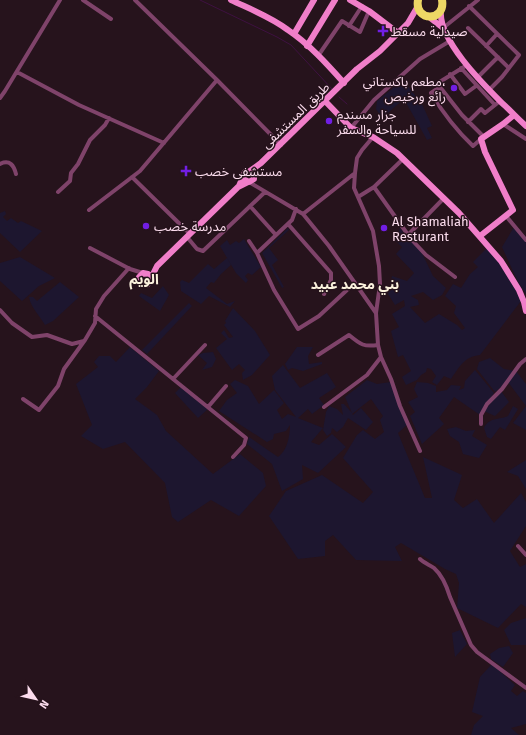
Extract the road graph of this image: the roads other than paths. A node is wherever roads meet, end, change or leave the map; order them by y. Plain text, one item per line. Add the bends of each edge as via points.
1 (60, 0) edge
2 (83, 0) edge
3 (135, 0) edge
4 (231, 0) edge
5 (314, 0) edge
6 (336, 0) edge
7 (350, 0) edge
8 (450, 0) edge
9 (478, 0) edge
10 (418, 3) edge
11 (362, 6) junction
12 (442, 6) edge
13 (469, 6) junction
14 (369, 11) junction
15 (428, 17) junction
16 (111, 19) dead end
17 (408, 23) junction
18 (349, 26) junction
19 (443, 28) junction
20 (468, 28) dead end
21 (398, 33) junction
22 (294, 34) junction
23 (497, 34) junction
24 (450, 41) junction
25 (307, 46) junction
26 (486, 46) junction
27 (318, 56) junction
28 (498, 57) junction
29 (464, 66) junction
30 (509, 68) junction
31 (17, 72) junction
32 (450, 74) junction
33 (477, 78) junction
34 (217, 80) junction
35 (342, 85) junction
36 (440, 86) junction
37 (476, 86) junction
38 (489, 90) junction
39 (0, 98) edge
40 (327, 99) junction
41 (500, 101) junction
42 (495, 105) junction
43 (514, 115) junction
44 (109, 118) junction
45 (468, 122) junction
46 (503, 124) junction
47 (526, 126) edge
48 (351, 128) junction
49 (373, 137) junction
50 (483, 138) junction
51 (526, 139) edge
52 (164, 143) junction
53 (281, 145) junction
54 (403, 159) junction
55 (0, 164) edge
56 (16, 174) dead end
57 (355, 174) junction
58 (132, 177) junction
59 (250, 177) junction
60 (374, 187) junction
61 (58, 192) dead end
62 (265, 192) junction
63 (358, 197) junction
64 (444, 198) junction
65 (250, 206) junction
66 (296, 209) junction
67 (89, 210) dead end
68 (303, 214) junction
69 (506, 216) junction
70 (288, 224) junction
71 (276, 235) junction
72 (408, 235) junction
73 (189, 236) junction
74 (480, 236) junction
75 (526, 240) edge
76 (249, 241) dead end
77 (90, 248) dead end
78 (257, 252) junction
79 (157, 266) junction
80 (129, 269) junction
81 (144, 273) junction
82 (455, 277) dead end
83 (150, 278) junction
84 (138, 279) junction
85 (355, 284) junction
86 (324, 294) dead end
87 (0, 310) edge
88 (526, 312) edge
89 (376, 313) junction
90 (96, 316) junction
91 (84, 342) junction
92 (204, 345) dead end
93 (378, 345) junction
94 (318, 355) dead end
95 (381, 357) junction
96 (526, 359) edge
97 (173, 379) junction
98 (226, 386) dead end
99 (23, 399) dead end
100 (208, 407) junction
101 (324, 407) dead end
102 (481, 424) dead end
103 (420, 451) dead end
104 (233, 457) dead end
105 (518, 546) dead end
106 (526, 555) edge
107 (420, 559) dead end
108 (526, 688) edge

1 - 31 street
2 - 16 street
3 - 34 street
4 - 22 street
5 - 22 street
6 - 25 street
7 - 11 street
8 - 12 highway
9 - 13 street
10 - 15 highway via 420,12
10 - 17 street
11 - 14 street
11 - 18 street
12 - 15 highway via 437,15
12 - 19 street
13 - 19 street
13 - 23 street
14 - 18 street via 360,32
14 - 21 street
15 - 17 street
15 - 19 street
17 - 21 street, طريق المستشفى
18 - 27 street via 342,21
19 - 24 street
20 - 26 street
21 - 35 street, طريق المستشفى
22 - 25 street
23 - 26 street
23 - 30 street via 519,55
24 - 29 street
24 - 48 street via 420,59 374,100
25 - 27 street
26 - 28 street
27 - 35 street
28 - 30 street
28 - 33 street
29 - 32 street
29 - 33 street
29 - 37 street
30 - 38 street
31 - 39 street
31 - 44 street
32 - 36 street via 438,83
32 - 37 street via 465,94
33 - 38 street
34 - 52 street
34 - 53 street
35 - 40 street, طريق المستشفى
36 - 45 street
36 - 50 street via 432,93 457,131 473,146
37 - 42 street
38 - 41 street
40 - 48 street
40 - 53 street, طريق المستشفى
41 - 42 street
41 - 43 street
42 - 45 street via 485,113 481,109
43 - 46 street
43 - 47 street
44 - 52 street
44 - 61 street via 90,140 71,173 70,181
45 - 50 street
46 - 50 street
46 - 51 street
48 - 49 street
49 - 54 street
49 - 57 street via 357,158
50 - 69 street via 485,152 513,210
52 - 58 street
53 - 59 street, طريق المستشفى
54 - 60 street
54 - 64 street
55 - 56 street via 10,163 14,166
57 - 63 street via 354,188
57 - 68 street
58 - 67 street
58 - 73 street
59 - 62 street
59 - 73 street, طريق المستشفى
60 - 63 street
60 - 72 street
62 - 65 street
62 - 66 street
63 - 89 street via 373,231 380,266
64 - 72 street
64 - 74 street
65 - 71 street
65 - 73 street via 203,251 197,249
66 - 68 street
66 - 70 street
68 - 85 street
69 - 74 street
69 - 75 street
70 - 71 street
70 - 86 street via 331,273 332,280
71 - 78 street
72 - 82 street via 426,255
73 - 79 street, طريق المستشفى
74 - 88 street via 501,261 519,290
76 - 78 street
77 - 80 street
78 - 85 street via 274,290 298,329 319,316
79 - 81 street, طريق المستشفى
79 - 83 street, طريق المستشفى
80 - 81 street
80 - 84 street
80 - 90 street via 104,296 96,309
81 - 83 street
81 - 84 street
83 - 84 street via 146,285 142,285
85 - 89 street
87 - 91 street via 12,323 32,337 46,335 72,344
89 - 93 street
90 - 91 street via 95,323
90 - 97 street
91 - 99 street via 64,369 58,386 38,410
92 - 97 street
93 - 94 street via 367,347 349,335
93 - 95 street
95 - 101 street via 367,375
95 - 103 street
96 - 102 street via 487,404 481,415
97 - 100 street
98 - 100 street
100 - 104 street via 246,438 244,445
105 - 106 street
107 - 108 street via 435,569 443,579 471,645

